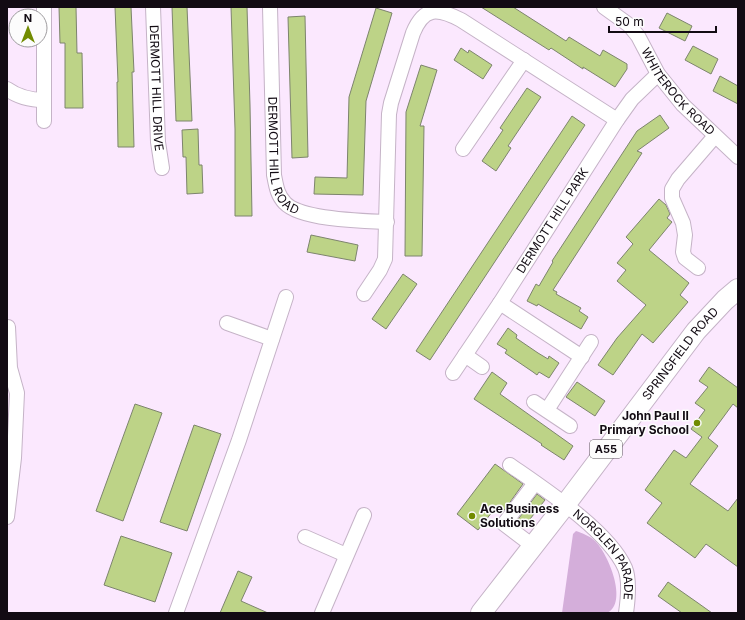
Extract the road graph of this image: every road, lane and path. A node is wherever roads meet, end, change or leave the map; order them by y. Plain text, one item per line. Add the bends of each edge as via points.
1 (44, 7) edge
2 (153, 7) edge
3 (270, 7) edge
4 (604, 7) edge
5 (430, 10) edge
6 (524, 60) junction
7 (658, 74) junction
8 (7, 89) edge
9 (44, 100) junction
10 (617, 120) junction
11 (44, 121) dead end
12 (715, 136) junction
13 (463, 149) dead end
14 (738, 157) edge
15 (162, 168) dead end
16 (387, 222) junction
17 (698, 268) dead end
18 (738, 289) edge
19 (364, 294) dead end
20 (286, 297) dead end
21 (500, 303) junction
22 (227, 323) dead end
23 (8, 327) dead end
24 (272, 339) junction
25 (592, 342) dead end
26 (465, 355) junction
27 (582, 357) junction
28 (482, 367) dead end
29 (453, 373) dead end
30 (534, 402) dead end
31 (547, 410) junction
32 (570, 426) dead end
33 (510, 465) dead end
34 (535, 483) junction
35 (565, 505) junction
36 (364, 515) dead end
37 (7, 517) edge
38 (305, 537) dead end
39 (532, 546) junction
40 (346, 555) junction
41 (176, 613) edge
42 (322, 613) edge
43 (480, 613) edge
44 (626, 613) edge

1 - 9 street
2 - 15 street, DERMOTT HILL DRIVE via 158,142
3 - 16 street, DERMOTT HILL ROAD via 274,175 280,196 288,206 309,214 333,219
4 - 7 street, WHITEROCK ROAD via 629,25 638,36
5 - 6 street via 454,16
5 - 16 street via 417,23 391,103
6 - 10 street
6 - 13 street
7 - 10 street, DERMOTT HILL PARK via 632,99
7 - 12 street, WHITEROCK ROAD
8 - 9 street via 24,98
9 - 11 street
10 - 21 street, DERMOTT HILL PARK
12 - 14 street, WHITEROCK ROAD
12 - 17 street via 672,189 672,198 683,223 683,252
16 - 19 street via 385,259
18 - 35 highway, SPRINGFIELD ROAD / A55 via 696,331
20 - 24 street
21 - 26 street, DERMOTT HILL PARK
21 - 27 street
22 - 24 street
23 - 37 street via 10,368 17,393 14,458
24 - 41 street
25 - 27 street
26 - 28 street
26 - 29 street, DERMOTT HILL PARK
27 - 31 street
30 - 31 street
31 - 32 street
33 - 34 street, NORGLEN PARADE
34 - 35 street, NORGLEN PARADE
34 - 39 street via 504,524
35 - 39 highway, SPRINGFIELD ROAD / A55
35 - 44 street, NORGLEN PARADE via 600,533 625,568 628,592
36 - 40 street
38 - 40 street
39 - 43 highway, SPRINGFIELD ROAD / A55
40 - 42 street

